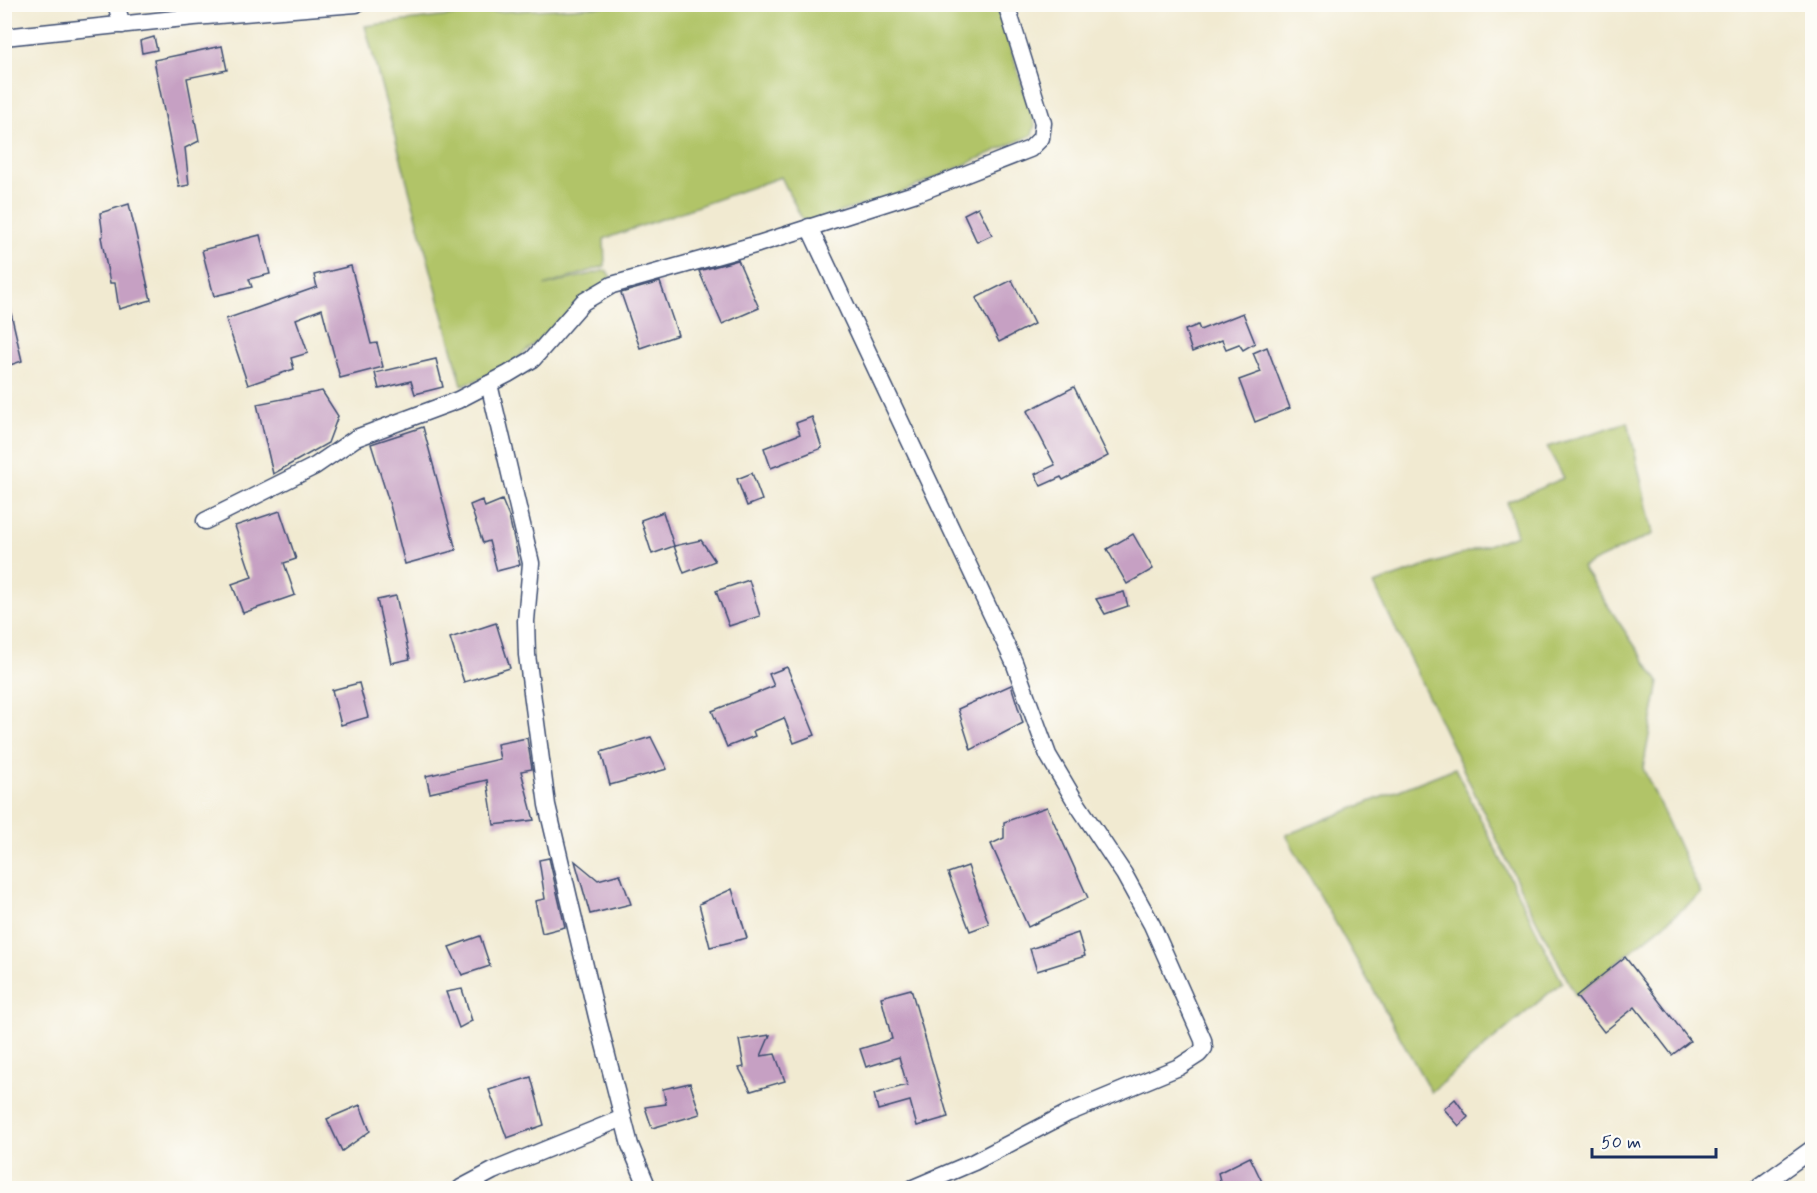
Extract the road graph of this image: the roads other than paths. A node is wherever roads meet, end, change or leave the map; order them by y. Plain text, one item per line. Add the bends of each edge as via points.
1 (116, 4) edge
2 (356, 4) edge
3 (1006, 4) edge
4 (224, 10) edge
5 (122, 25) junction
6 (4, 38) edge
7 (809, 228) junction
8 (489, 384) junction
9 (205, 521) dead end
10 (623, 1118) junction
11 (1812, 1149) edge
12 (1759, 1187) edge
13 (461, 1188) edge
14 (648, 1188) edge
15 (913, 1188) edge

1 - 5 street
2 - 4 street
3 - 7 street via 1043,123 1041,138 1030,148 920,192
4 - 5 street
5 - 6 street
7 - 8 street via 612,285 583,302 533,359
7 - 15 street via 1014,662 1048,755 1152,925 1204,1048 1179,1067 1068,1113 974,1162
8 - 9 street via 458,400 356,438 315,466
8 - 10 street via 531,563 527,655 548,805
10 - 13 street
10 - 14 street
11 - 12 street

